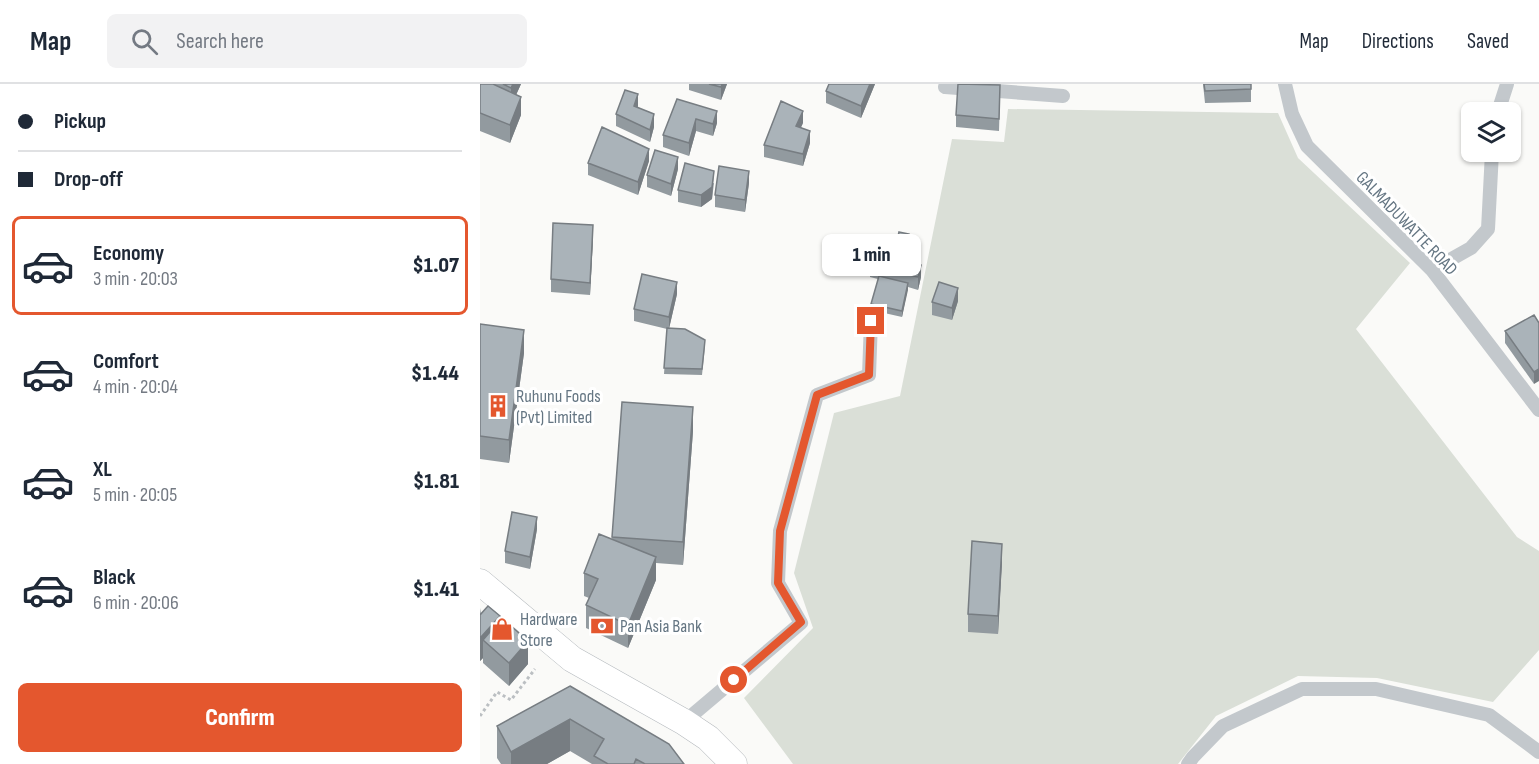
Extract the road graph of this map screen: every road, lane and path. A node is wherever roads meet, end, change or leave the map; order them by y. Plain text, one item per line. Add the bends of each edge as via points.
1 (1285, 84) edge
2 (1507, 84) edge
3 (943, 85) edge
4 (1063, 96) dead end
5 (1501, 102) edge
6 (1491, 162) edge
7 (1432, 270) junction
8 (871, 321) dead end
9 (1539, 410) edge
10 (480, 582) edge
11 (535, 669) dead end
12 (480, 716) edge
13 (684, 722) junction
14 (1539, 752) edge
15 (734, 764) edge
16 (1188, 764) edge

1 - 7 street, GALMADUWATTE ROAD via 1306,146
2 - 5 street
3 - 4 street
6 - 7 street via 1488,229 1471,248
7 - 9 street, GALMADUWATTE ROAD
8 - 13 street via 869,375 817,395 780,531 778,583 801,622
10 - 13 highway via 572,659
11 - 12 path via 511,700 497,692
13 - 15 highway via 708,738
14 - 16 street via 1489,715 1376,689 1302,689 1223,726

